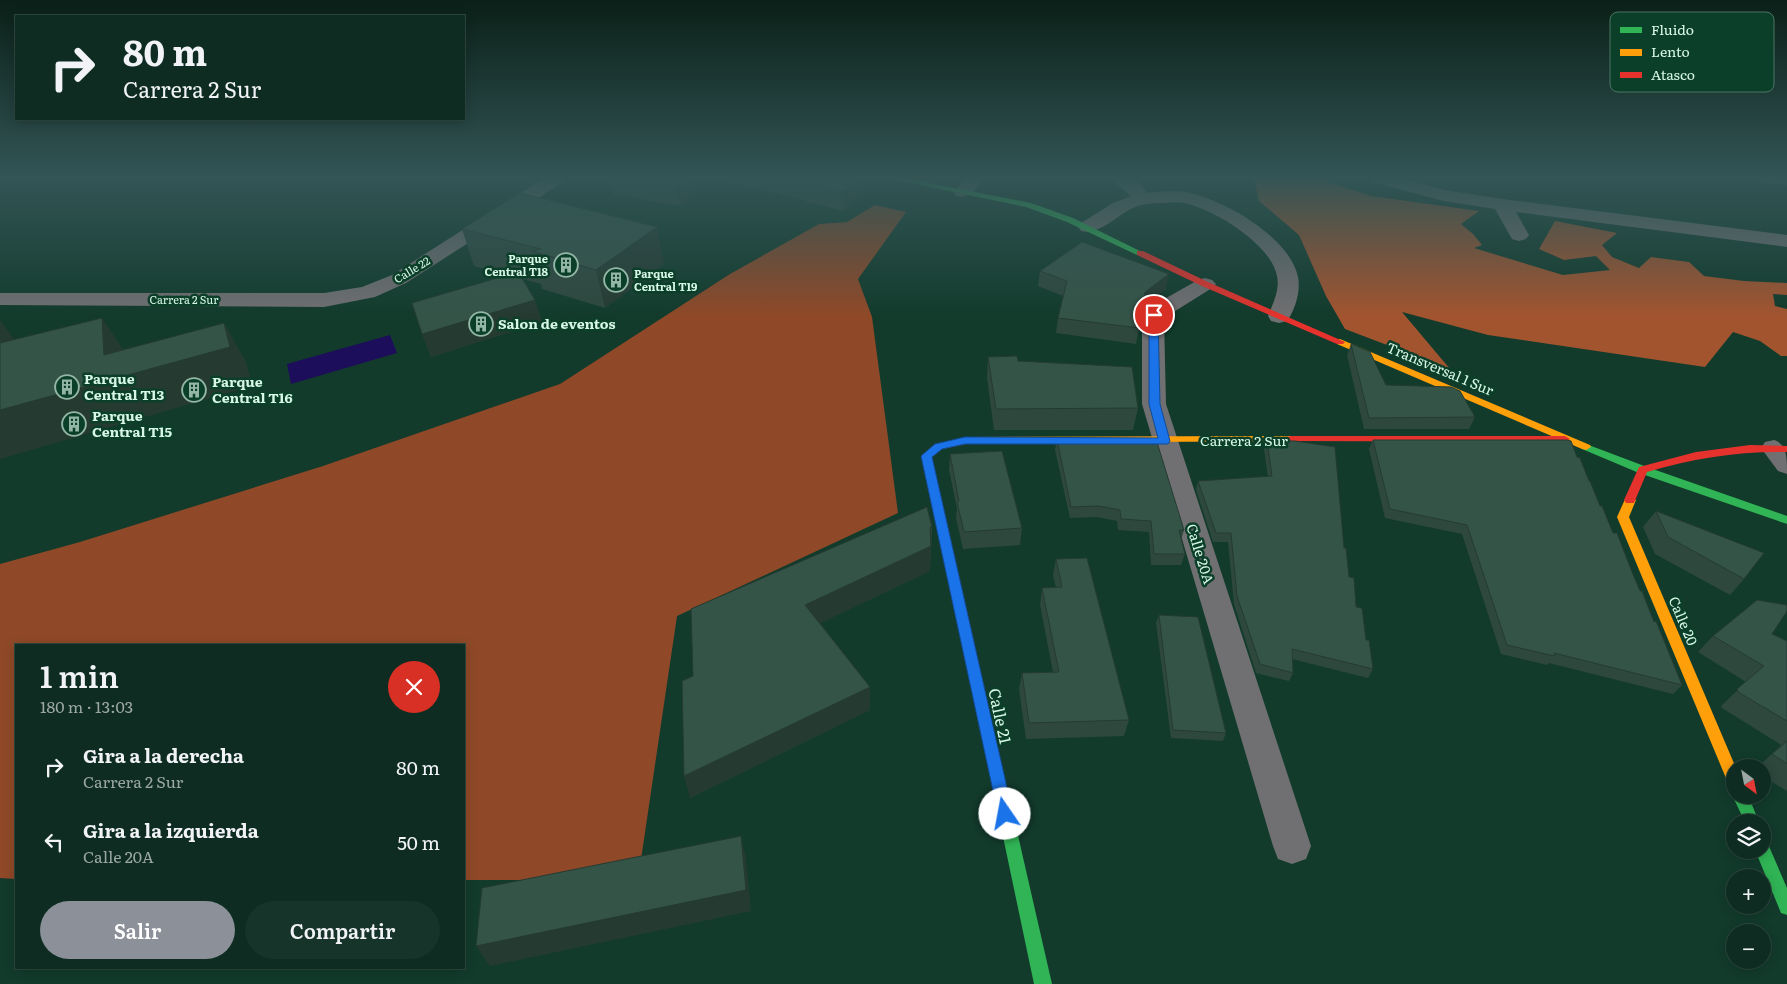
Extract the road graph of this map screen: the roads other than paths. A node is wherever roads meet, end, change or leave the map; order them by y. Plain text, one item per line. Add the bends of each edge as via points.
1 (485, 224) edge
2 (1080, 224) edge
3 (1092, 224) edge
4 (1243, 224) edge
5 (1513, 224) edge
6 (1642, 224) edge
7 (1088, 227) junction
8 (1519, 235) dead end
9 (1784, 243) edge
10 (1205, 284) junction
11 (367, 292) joint
12 (0, 299) edge
13 (1279, 316) junction
14 (1565, 439) junction
15 (1164, 441) junction
16 (1783, 454) edge
17 (926, 456) joint
18 (1643, 470) junction
19 (1787, 519) edge
20 (1726, 762) edge
21 (1292, 846) dead end
22 (1766, 859) edge
23 (1787, 907) edge
24 (1042, 984) edge

1 - 11 street, Calle 22 via 399,279
2 - 7 street, Transversal 1 Sur
3 - 7 street
4 - 13 street via 1271,247 1287,272 1287,293
5 - 8 street
6 - 9 street
7 - 10 street, Transversal 1 Sur
10 - 13 street, Transversal 1 Sur
10 - 15 street, Calle 20A via 1154,315 1154,404
11 - 12 street, Carrera 2 Sur via 324,300
13 - 14 street, Transversal 1 Sur
14 - 15 street, Carrera 2 Sur
14 - 18 street, Transversal 1 Sur
15 - 17 street, Carrera 2 Sur via 965,440 939,446
15 - 21 street, Calle 20A
16 - 18 street via 1715,450
17 - 24 street, Calle 21
18 - 19 street, Transversal 1 Sur
18 - 20 street, Calle 20 via 1623,517
22 - 23 street

